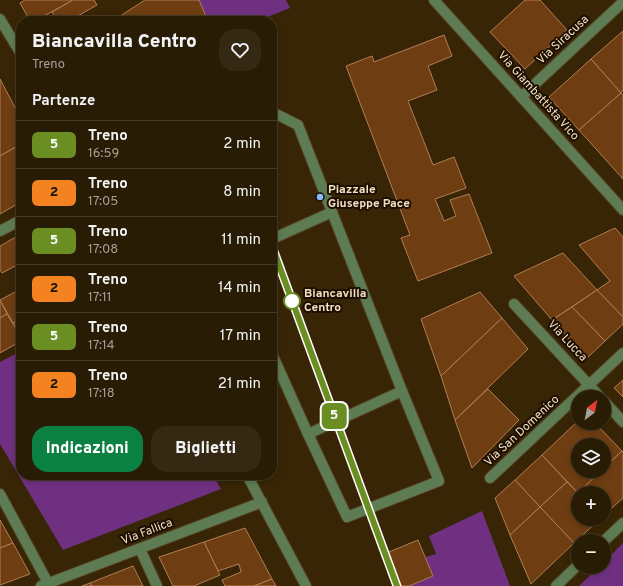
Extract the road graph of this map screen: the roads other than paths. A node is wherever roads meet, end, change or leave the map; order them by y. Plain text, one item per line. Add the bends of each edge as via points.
1 (434, 0) edge
2 (623, 2) edge
3 (2, 25) edge
4 (16, 46) edge
5 (521, 97) junction
6 (277, 114) edge
7 (623, 210) edge
8 (332, 212) junction
9 (16, 223) edge
10 (0, 231) edge
11 (277, 236) edge
12 (514, 304) dead end
13 (623, 353) edge
14 (277, 365) edge
15 (589, 385) junction
16 (594, 390) edge
17 (402, 391) junction
18 (611, 409) edge
19 (623, 422) edge
20 (308, 434) junction
21 (490, 478) dead end
22 (250, 480) edge
23 (0, 494) edge
24 (262, 502) junction
25 (623, 523) edge
26 (611, 534) edge
27 (140, 549) junction
28 (571, 572) edge
29 (44, 584) edge
30 (157, 586) edge
31 (306, 586) edge
32 (556, 586) edge

1 - 5 street, Via Giambattista Vico
2 - 5 street, Via Siracusa
3 - 4 street
5 - 7 street, Via Giambattista Vico
6 - 8 street via 298,125
8 - 11 street
8 - 17 street
9 - 10 street
12 - 15 street, Via Lucca
13 - 15 street, Via San Domenico
14 - 20 street
15 - 16 street, Via Lucca
15 - 21 street, Via San Domenico
17 - 20 street
17 - 20 street via 439,481 347,516
18 - 19 street
22 - 24 street
23 - 29 street
24 - 27 street, Via Fallica
24 - 31 street
25 - 26 street
27 - 29 street, Via Fallica
27 - 30 street
28 - 32 street

